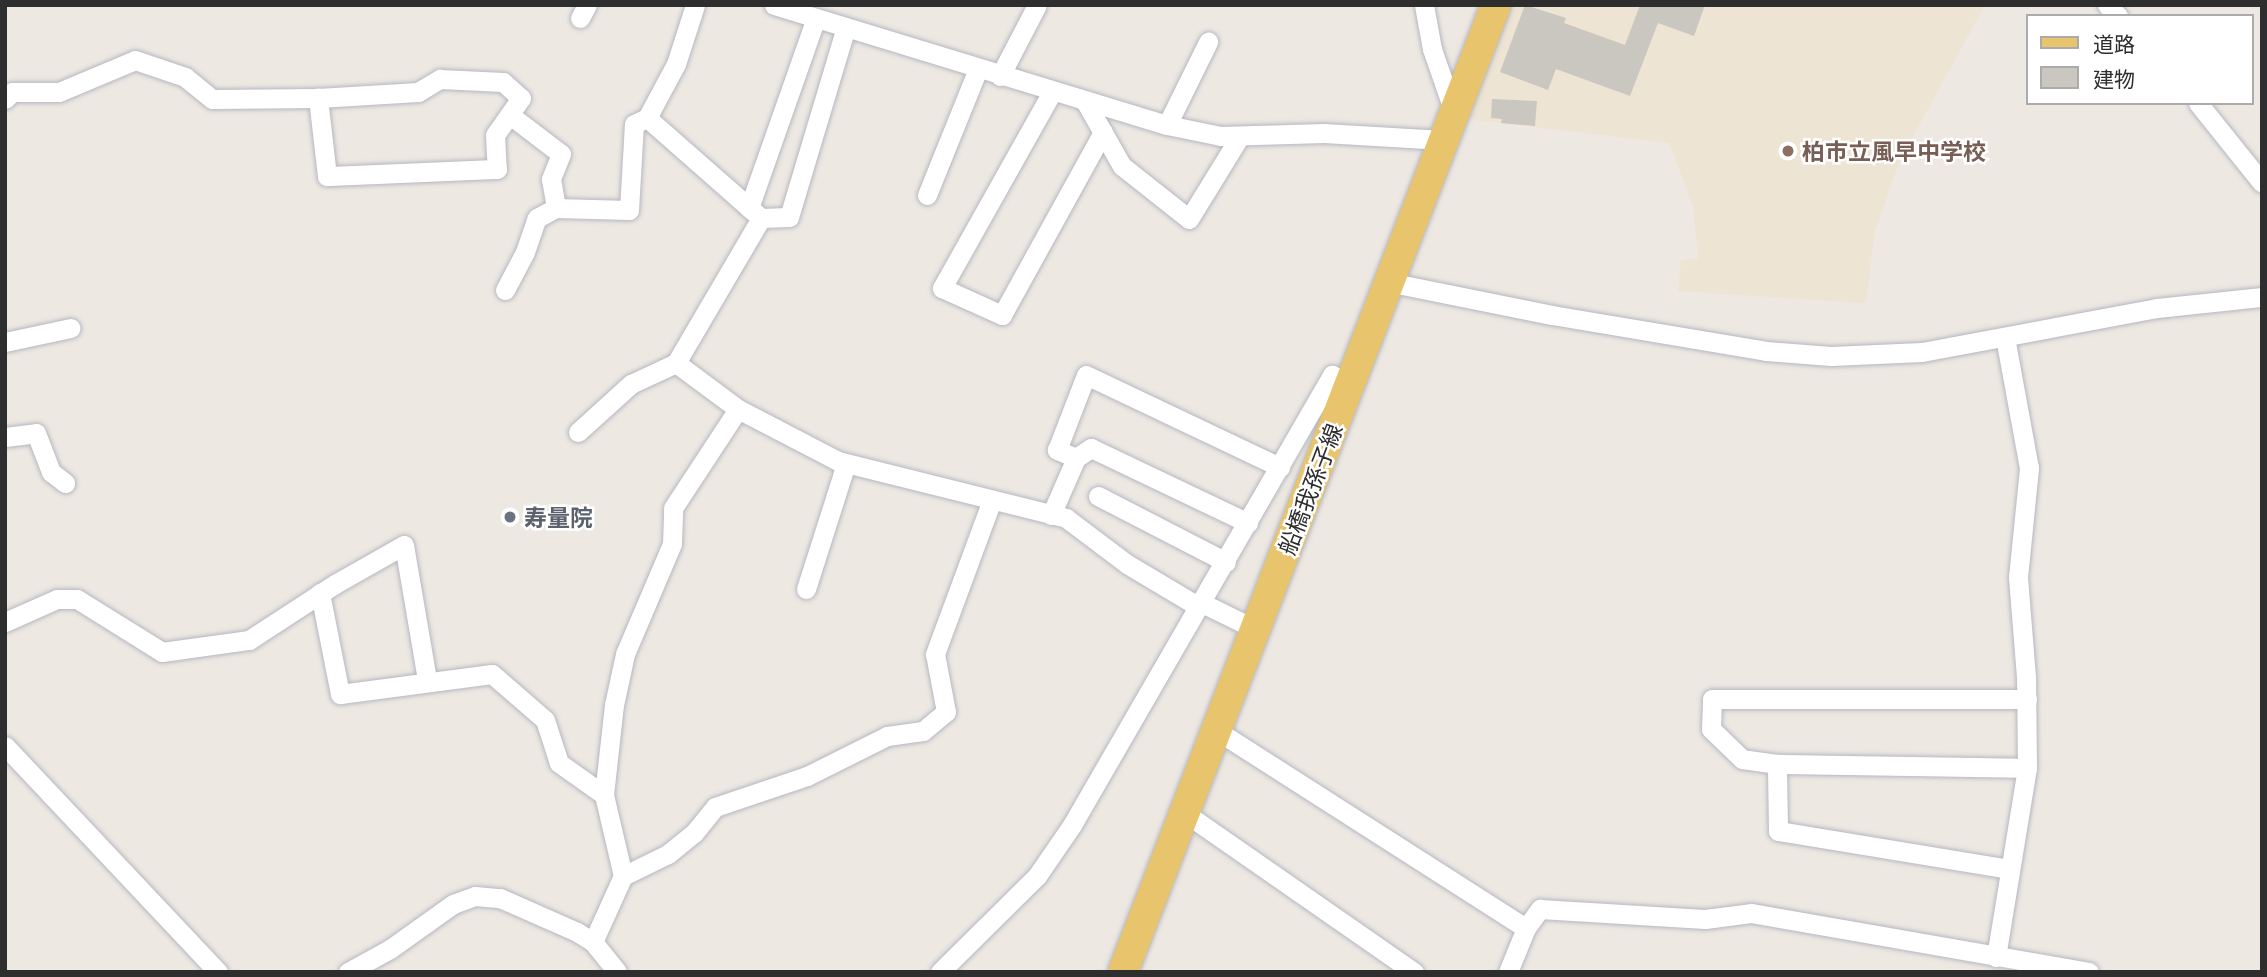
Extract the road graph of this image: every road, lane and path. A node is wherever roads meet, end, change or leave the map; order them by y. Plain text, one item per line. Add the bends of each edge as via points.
1 (695, 5) edge
2 (774, 5) edge
3 (1037, 5) edge
4 (1424, 5) edge
5 (1496, 5) edge
6 (816, 18) junction
7 (846, 27) junction
8 (1208, 41) dead end
9 (978, 69) junction
10 (1000, 76) junction
11 (1052, 92) junction
12 (318, 98) junction
13 (5, 99) edge
14 (1085, 101) junction
15 (2200, 105) edge
16 (1454, 112) junction
17 (510, 115) junction
18 (646, 118) junction
19 (1167, 125) junction
20 (1103, 132) junction
21 (1240, 136) junction
22 (1443, 140) junction
23 (2262, 183) edge
24 (927, 195) dead end
25 (556, 208) junction
26 (755, 213) junction
27 (1388, 282) junction
28 (505, 290) dead end
29 (2262, 297) edge
30 (71, 328) dead end
31 (2005, 337) junction
32 (5, 342) edge
33 (676, 363) junction
34 (1350, 382) junction
35 (738, 409) junction
36 (578, 432) dead end
37 (5, 437) edge
38 (1076, 458) junction
39 (846, 464) junction
40 (1280, 467) junction
41 (65, 483) dead end
42 (1098, 496) dead end
43 (992, 500) junction
44 (1051, 514) junction
45 (1248, 523) junction
46 (1226, 562) junction
47 (806, 589) dead end
48 (320, 593) junction
49 (1201, 605) junction
50 (5, 622) edge
51 (1255, 629) junction
52 (427, 680) junction
53 (2027, 699) junction
54 (1216, 730) junction
55 (5, 746) edge
56 (1777, 764) junction
57 (2027, 768) junction
58 (604, 795) junction
59 (1185, 813) junction
60 (2010, 869) junction
61 (623, 876) junction
62 (1526, 928) junction
63 (593, 942) junction
64 (1996, 957) junction
65 (218, 972) edge
66 (348, 972) edge
67 (617, 972) edge
68 (940, 972) edge
69 (1123, 972) edge
70 (1414, 972) edge
71 (1508, 972) edge
72 (2089, 972) edge

1 - 18 street via 676,64
2 - 6 street
3 - 10 street
4 - 16 street
5 - 16 main road, 船橋我孫子線
6 - 7 street
6 - 26 street
7 - 9 street
7 - 26 street via 789,217
8 - 19 street
9 - 10 street
9 - 24 street
10 - 11 street
11 - 14 street
11 - 20 street via 942,288 1002,315
12 - 13 street via 212,99 185,77 135,60 59,92 12,92
12 - 17 street via 418,92 440,79 503,82 521,98
12 - 17 street via 327,176 497,169 495,135
14 - 19 street
14 - 20 street
15 - 23 street
16 - 22 main road, 船橋我孫子線
17 - 25 street via 561,154 551,179
18 - 25 street via 634,124 629,210
18 - 26 street
19 - 21 street
20 - 21 street via 1122,166 1189,219
21 - 22 street via 1324,133
22 - 27 main road, 船橋我孫子線
25 - 28 street via 537,218
26 - 33 street
27 - 31 street via 1766,351 1830,356 1922,352
27 - 34 main road, 船橋我孫子線
29 - 31 street via 2157,308
30 - 32 street
31 - 53 street via 2029,468 2018,577
33 - 35 street
33 - 36 street via 631,384
34 - 40 street via 1332,375
34 - 51 main road, 船橋我孫子線
35 - 39 street
35 - 58 street via 673,508 672,544 625,653
37 - 41 street via 36,433 51,472
38 - 40 street via 1057,450 1086,375
38 - 44 street
38 - 45 street via 1091,448
39 - 43 street
39 - 47 street
40 - 45 street
42 - 46 street
43 - 44 street
43 - 61 street via 935,654 946,712 923,731 887,736 807,776 715,807 694,834 668,854
44 - 49 street via 1066,518 1127,564
45 - 46 street
46 - 49 street
48 - 50 street via 249,640 162,652 76,599 57,599
48 - 52 street via 340,694
48 - 52 street via 404,545
49 - 51 street
49 - 68 street via 1072,825 1037,876
51 - 54 main road, 船橋我孫子線
52 - 58 street via 492,674 545,720 559,763
53 - 56 street via 1712,699 1712,729 1742,759
53 - 57 street
54 - 59 main road, 船橋我孫子線
54 - 62 street
55 - 65 street
56 - 57 street
56 - 60 street via 1778,831
57 - 60 street
58 - 61 street
59 - 69 main road, 船橋我孫子線
59 - 70 street
60 - 64 street
61 - 63 street
62 - 64 street via 1540,909 1705,919 1751,913
62 - 71 street
63 - 66 street via 499,898 475,896 453,904 390,949
63 - 67 street
64 - 72 street

